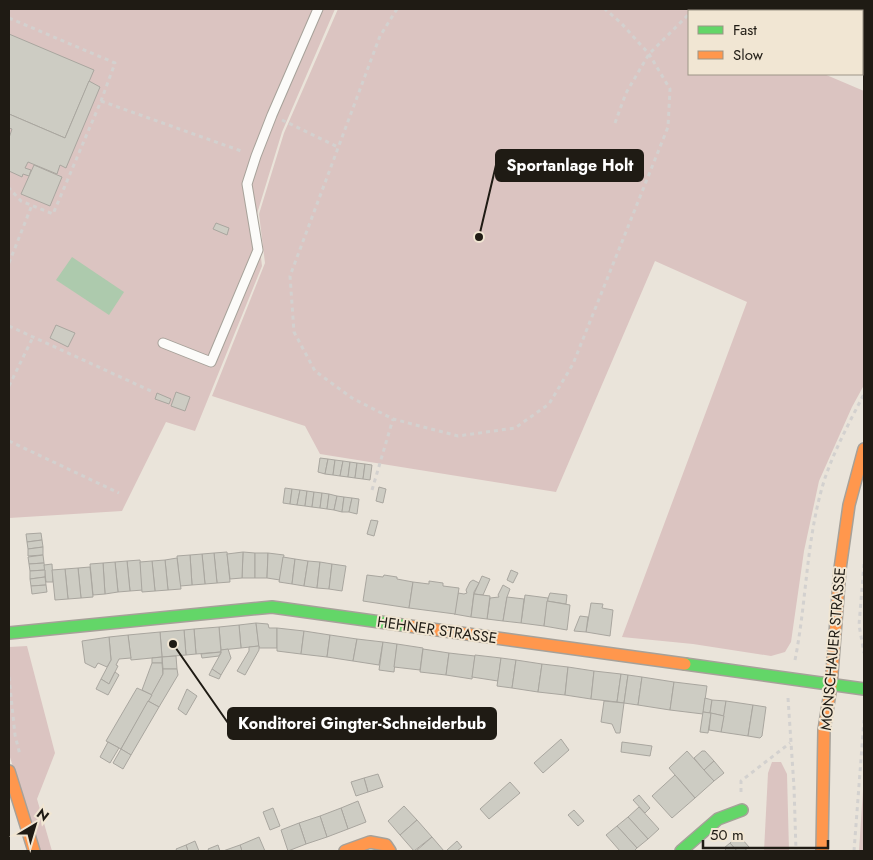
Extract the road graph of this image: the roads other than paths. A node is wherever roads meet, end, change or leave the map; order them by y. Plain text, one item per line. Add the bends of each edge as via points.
1 (318, 9) edge
2 (163, 343) dead end
3 (864, 449) edge
4 (9, 633) edge
5 (831, 686) junction
6 (864, 689) edge
7 (9, 771) edge
8 (742, 810) road end
9 (34, 851) edge
10 (345, 851) edge
11 (390, 851) edge
12 (681, 851) edge
13 (822, 851) edge

1 - 2 lane via 272,115 247,184 258,250 211,362
3 - 5 street, MONSCHAUER STRASSE via 849,504 840,569
4 - 5 street, HEHNER STRASSE via 272,607
5 - 6 street, HEHNER STRASSE
5 - 13 street, MONSCHAUER STRASSE via 824,730
7 - 9 street
8 - 12 street via 718,819
10 - 11 street via 370,842 386,846

